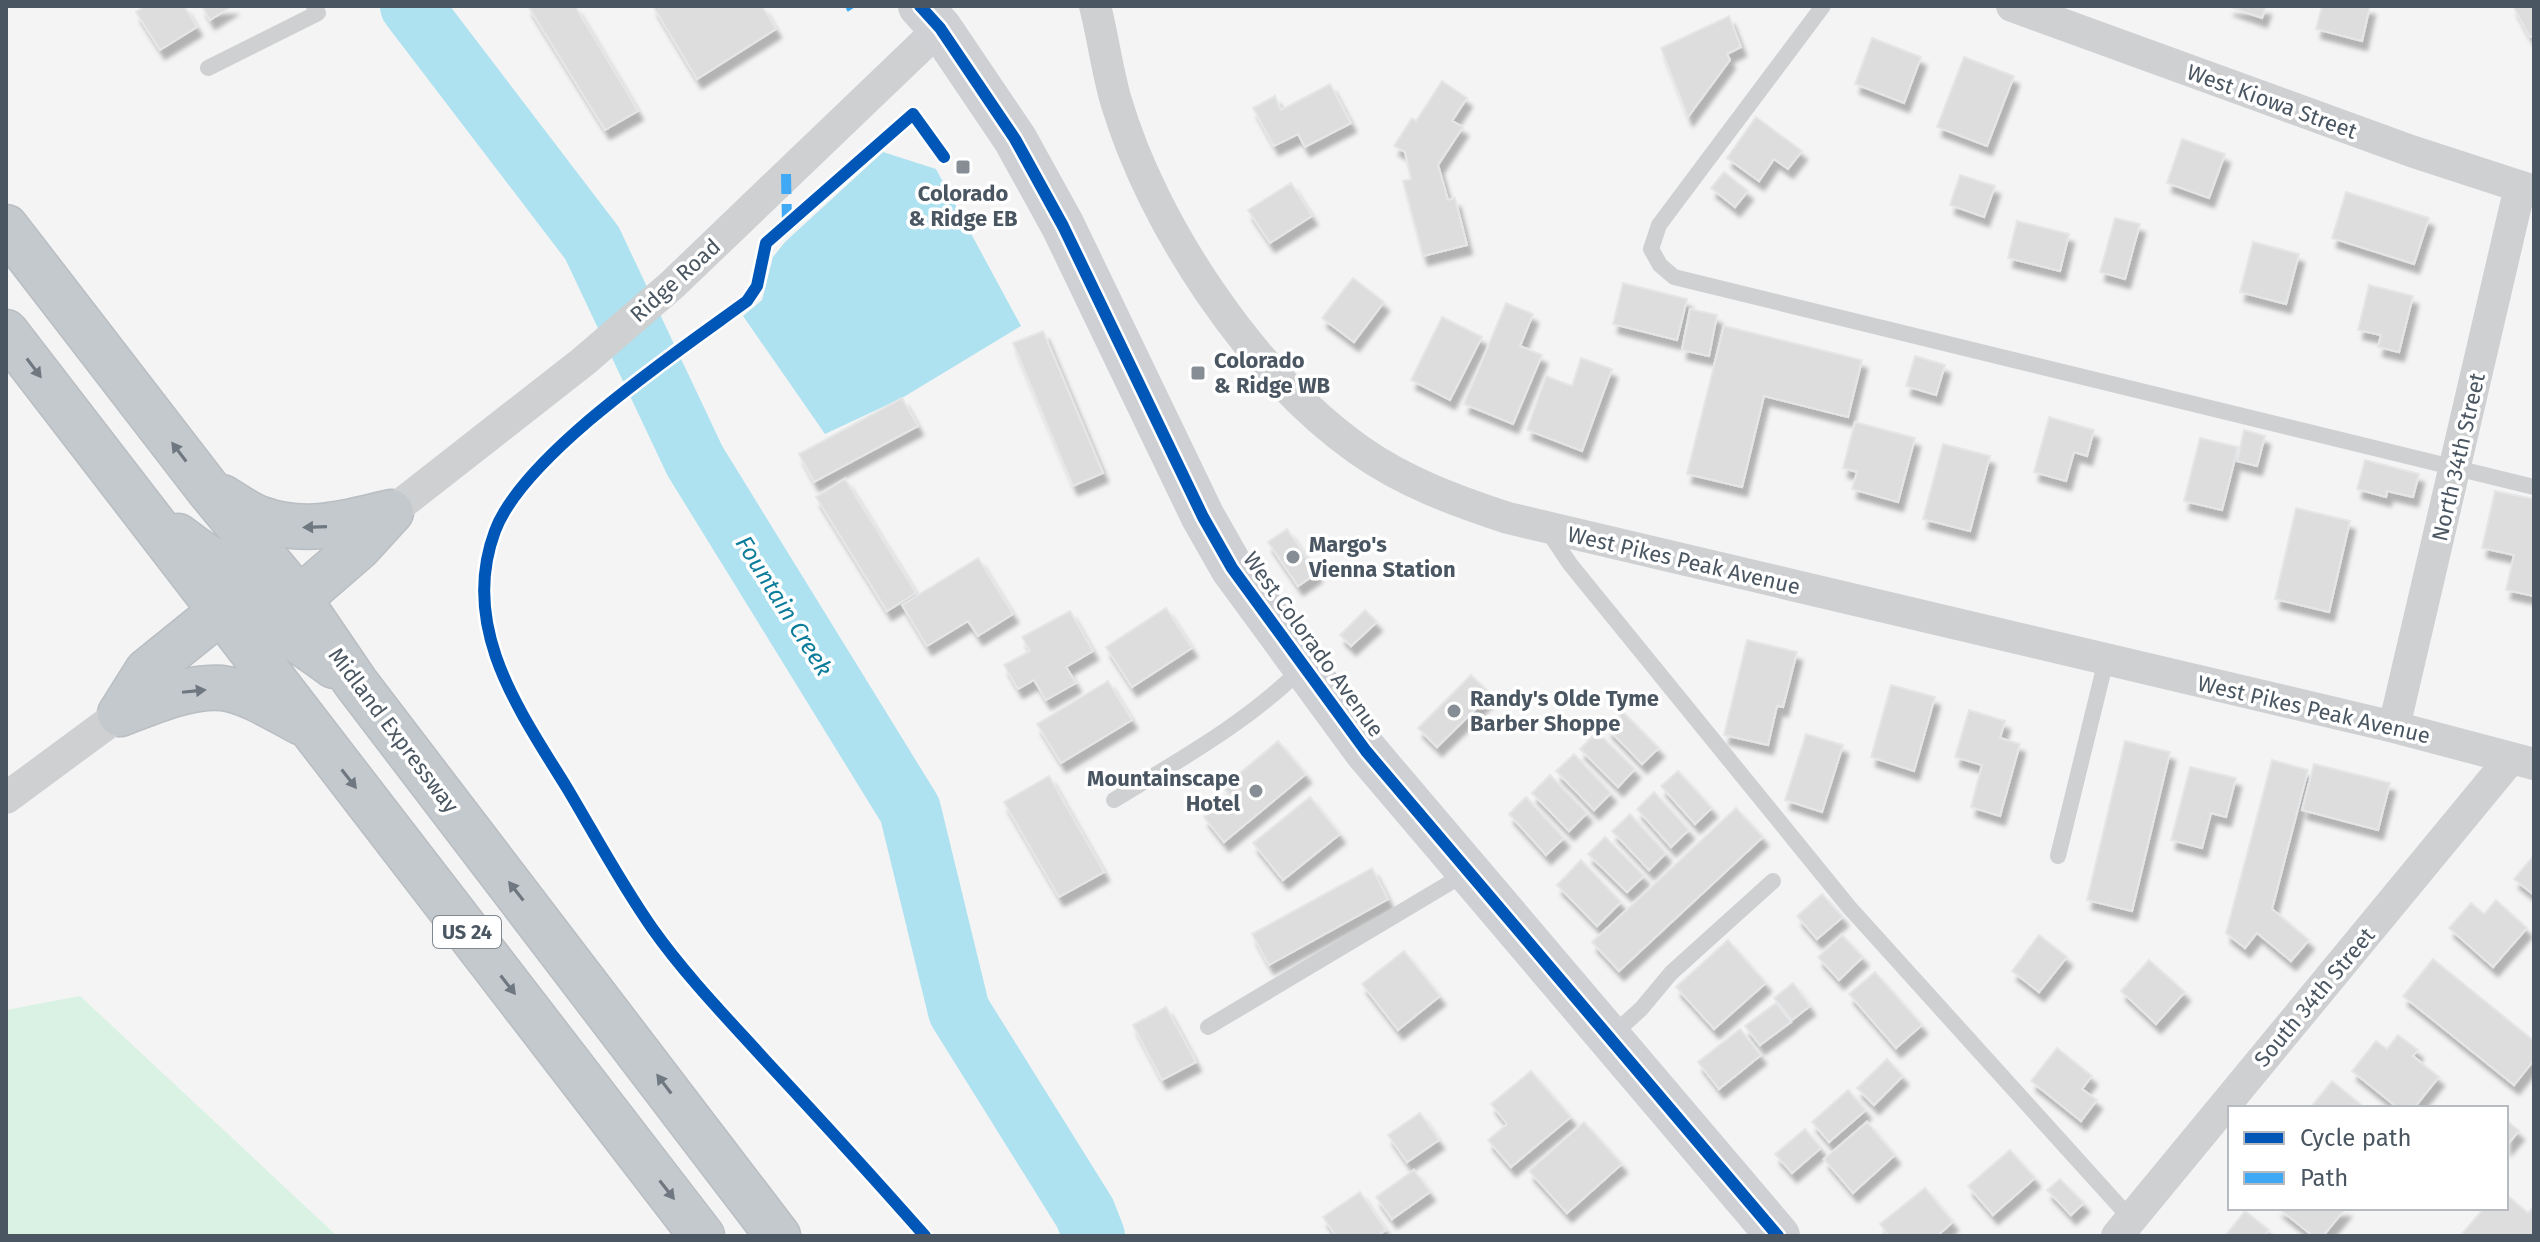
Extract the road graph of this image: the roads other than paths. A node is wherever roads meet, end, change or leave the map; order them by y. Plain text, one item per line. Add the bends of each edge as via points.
1 (314, 6) edge
2 (1095, 6) edge
3 (1823, 6) edge
4 (2012, 6) edge
5 (930, 17) edge
6 (208, 68) dead end
7 (2527, 189) edge
8 (6, 227) edge
9 (6, 332) edge
10 (2456, 467) junction
11 (2534, 487) edge
12 (208, 489) junction
13 (143, 510) junction
14 (391, 512) junction
15 (1546, 527) junction
16 (299, 599) junction
17 (220, 612) junction
18 (2106, 660) junction
19 (1303, 667) junction
20 (356, 683) junction
21 (120, 714) junction
22 (309, 727) junction
23 (2394, 727) junction
24 (2523, 761) edge
25 (6, 798) edge
26 (1114, 800) dead end
27 (2058, 856) dead end
28 (1469, 872) junction
29 (1773, 881) dead end
30 (1208, 1027) dead end
31 (1609, 1037) junction
32 (2124, 1227) edge
33 (702, 1236) edge
34 (778, 1236) edge
35 (1778, 1236) edge

1 - 6 lane via 318,13
2 - 15 street, West Pikes Peak Avenue via 1115,99 1136,159 1184,251 1266,367 1359,450 1404,477 1452,500
3 - 10 lane via 1659,225 1651,249 1674,277
4 - 7 street, West Kiowa Street
5 - 14 street, Ridge Road via 673,284
5 - 19 main road, West Colorado Avenue via 1015,139 1063,226 1203,517 1232,568
7 - 10 street, North 34th Street
12 -> 8 highway, Midland Expressway / US 24
9 -> 13 highway, US 24
10 - 11 lane
10 - 23 street, North 34th Street
14 -> 12 highway via 339,526 298,527 260,518
12 - 16 highway, Midland Expressway / US 24
13 - 16 highway via 215,565 261,588
13 - 17 highway, US 24
14 - 16 highway
15 - 18 street, West Pikes Peak Avenue
15 - 32 lane via 1570,564 1849,907
16 - 20 highway, Midland Expressway / US 24
17 - 20 highway via 250,616 285,633
17 - 21 highway via 147,671
17 - 22 highway, US 24
18 - 23 street, West Pikes Peak Avenue
18 - 27 lane
19 - 26 lane via 1233,727
19 - 28 main road, West Colorado Avenue
34 -> 20 highway, Midland Expressway / US 24
21 -> 22 highway via 180,692 222,688
21 - 25 street
22 -> 33 highway, US 24
23 - 24 street, West Pikes Peak Avenue
24 - 32 street, South 34th Street
28 - 30 lane
28 - 31 main road, West Colorado Avenue
29 - 31 lane
31 - 35 main road, West Colorado Avenue

